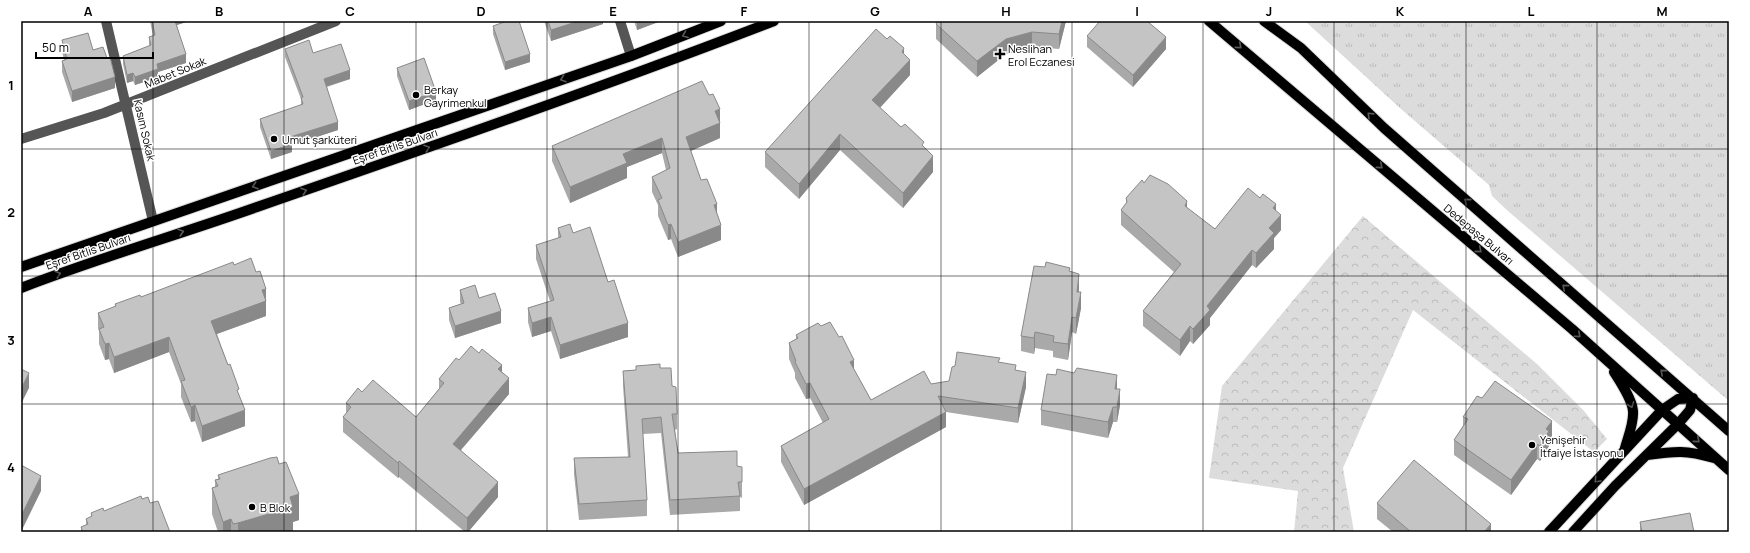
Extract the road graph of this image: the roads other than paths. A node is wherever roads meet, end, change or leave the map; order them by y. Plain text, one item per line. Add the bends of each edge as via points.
1 (106, 21) edge
2 (336, 21) edge
3 (620, 21) edge
4 (722, 21) edge
5 (774, 21) edge
6 (1209, 21) edge
7 (1264, 21) edge
8 (1274, 21) edge
9 (1301, 48) junction
10 (631, 56) junction
11 (127, 104) junction
12 (21, 139) edge
13 (153, 221) junction
14 (21, 267) edge
15 (21, 288) edge
16 (1605, 359) junction
17 (1693, 398) junction
18 (1662, 410) junction
19 (1678, 424) junction
20 (1729, 431) edge
21 (1624, 452) junction
22 (1647, 455) junction
23 (1717, 458) junction
24 (1729, 470) edge
25 (1549, 532) edge
26 (1573, 532) edge

1 - 11 street, Kasım Sokak
2 - 11 street, Mabet Sokak
3 - 10 street
4 -> 10 main road, Eşref Bitlis Bulvarı
15 -> 5 main road, Eşref Bitlis Bulvarı via 493,125
6 -> 16 main road, Dedepaşa Bulvarı
7 - 9 main road, Dedepaşa Bulvarı
8 - 9 main road
17 -> 9 main road, Dedepaşa Bulvarı via 1384,128
10 -> 13 main road, Eşref Bitlis Bulvarı
11 - 12 street, Mabet Sokak
11 - 13 street, Kasım Sokak
13 - 14 main road, Eşref Bitlis Bulvarı
16 - 18 main road, Dedepaşa Bulvarı
16 -> 21 main road via 1624,388 1633,412
17 - 18 main road via 1678,399
17 - 19 main road via 1690,410
17 - 20 main road, Dedepaşa Bulvarı
18 - 19 main road, Dedepaşa Bulvarı
18 - 21 main road
19 - 22 main road
19 -> 23 main road, Dedepaşa Bulvarı
21 -> 25 main road
22 - 23 main road via 1677,451
22 - 26 main road via 1614,486
23 - 24 main road, Dedepaşa Bulvarı

